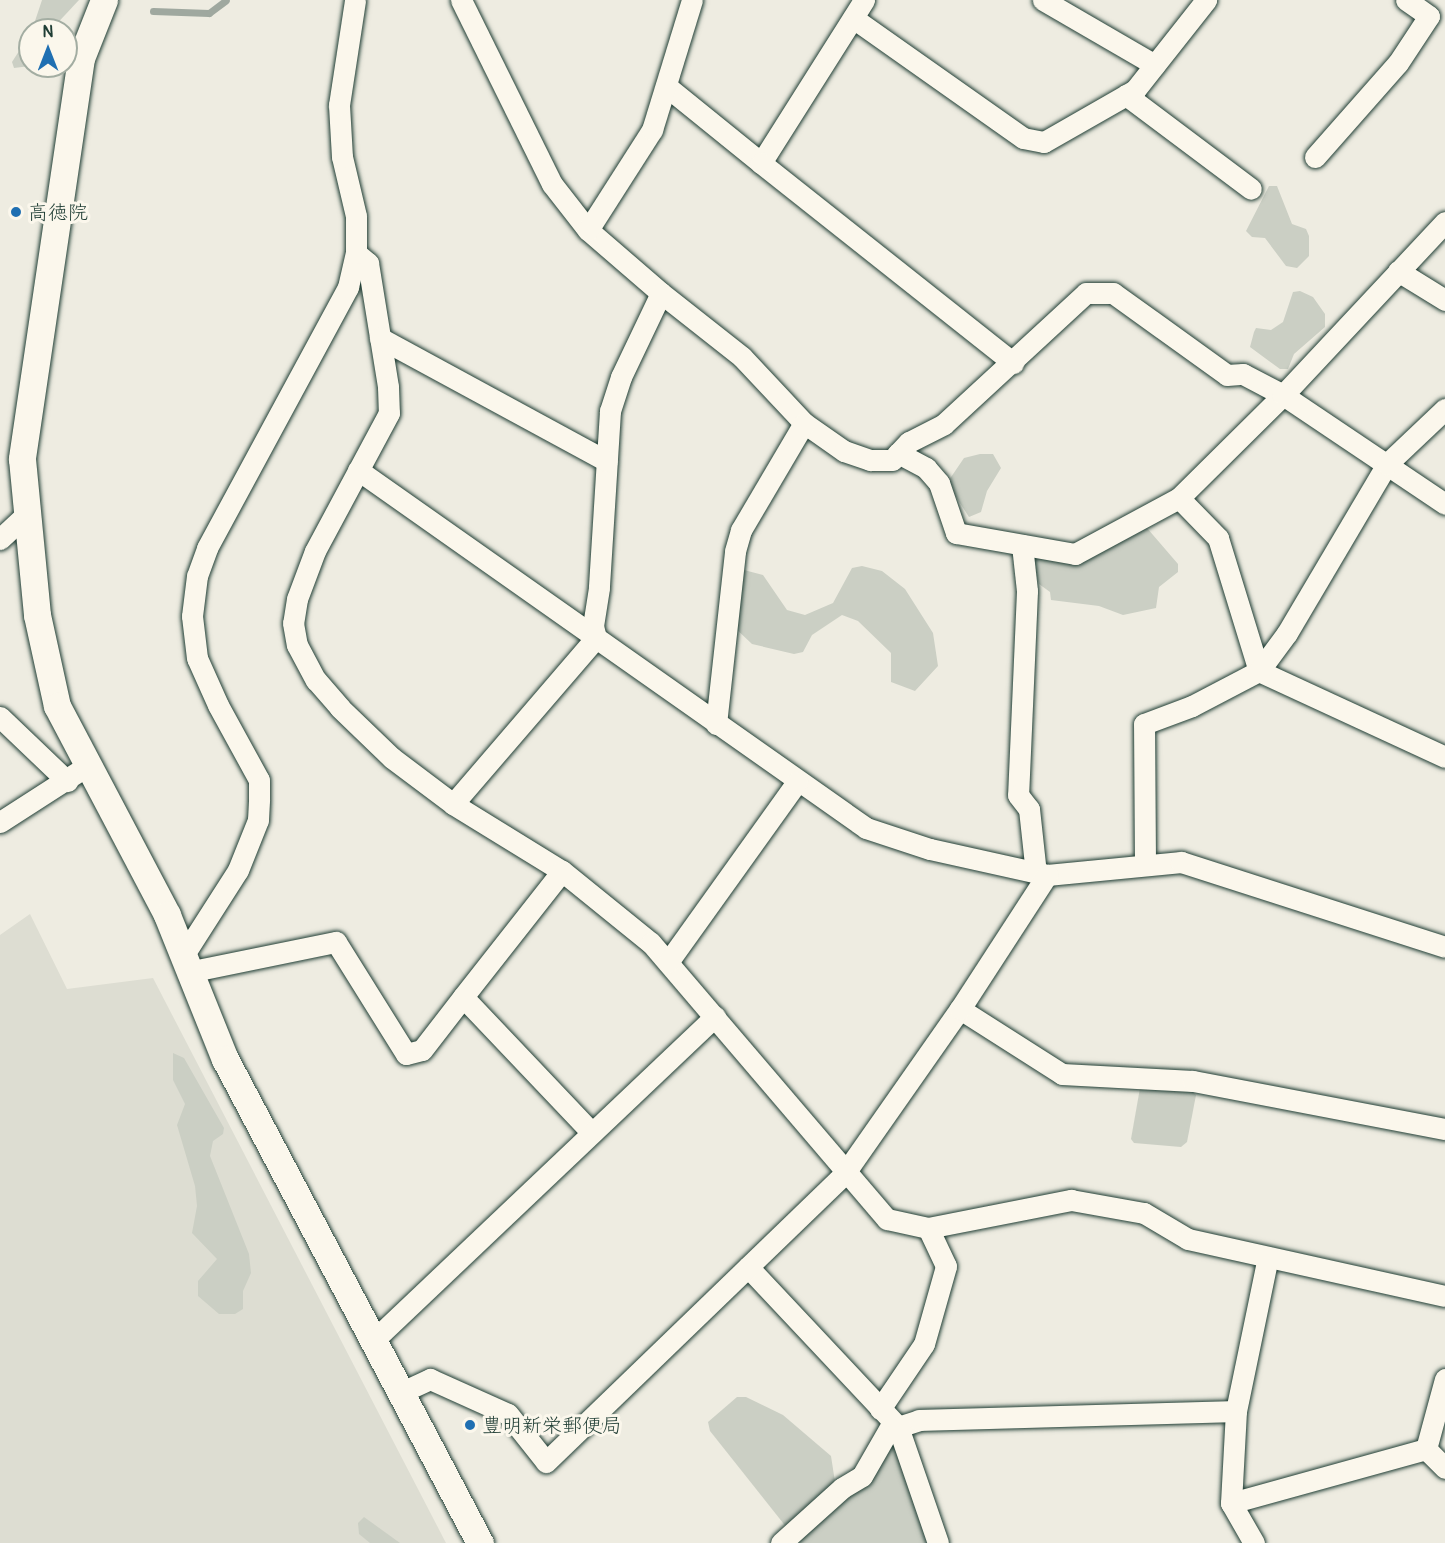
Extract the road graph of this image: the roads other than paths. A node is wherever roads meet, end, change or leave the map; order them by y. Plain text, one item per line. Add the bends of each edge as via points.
1 (104, 0) edge
2 (355, 0) edge
3 (461, 0) edge
4 (692, 0) edge
5 (864, 0) edge
6 (1043, 0) edge
7 (1206, 0) edge
8 (1406, 0) edge
9 (853, 18) junction
10 (1155, 65) junction
11 (666, 86) junction
12 (1126, 95) junction
13 (1315, 157) dead end
14 (761, 163) junction
15 (1251, 189) dead end
16 (1445, 222) edge
17 (588, 230) junction
18 (356, 253) junction
19 (1398, 271) junction
20 (661, 293) junction
21 (1445, 300) edge
22 (380, 338) junction
23 (1013, 363) junction
24 (1283, 395) junction
25 (1445, 408) edge
26 (804, 423) junction
27 (898, 453) junction
28 (607, 461) junction
29 (1387, 464) junction
30 (358, 470) junction
31 (1179, 498) junction
32 (1445, 504) edge
33 (25, 516) junction
34 (0, 539) edge
35 (1022, 545) junction
36 (596, 638) junction
37 (1259, 671) junction
38 (0, 717) edge
39 (716, 724) junction
40 (1445, 757) edge
41 (77, 773) junction
42 (797, 782) junction
43 (453, 804) junction
44 (0, 822) edge
45 (1145, 863) junction
46 (562, 872) junction
47 (1041, 874) junction
48 (1445, 947) edge
49 (668, 962) junction
50 (185, 964) junction
51 (463, 997) junction
52 (960, 1009) junction
53 (715, 1016) junction
54 (1445, 1129) edge
55 (592, 1133) junction
56 (845, 1173) junction
57 (928, 1228) junction
58 (1268, 1257) junction
59 (748, 1267) junction
60 (1445, 1296) edge
61 (374, 1340) junction
62 (1445, 1379) edge
63 (402, 1392) junction
64 (1236, 1411) junction
65 (890, 1419) junction
66 (1426, 1449) junction
67 (1445, 1468) edge
68 (1231, 1503) junction
69 (480, 1543) edge
70 (781, 1543) edge
71 (938, 1543) edge
72 (1254, 1543) edge

1 - 33 street via 79,70 22,459
2 - 18 street via 339,105 342,157 356,216
3 - 17 street via 552,184
4 - 11 street
5 - 9 street
6 - 10 street
7 - 10 street
8 - 13 street via 1429,16 1398,63
9 - 12 street via 1023,138 1044,142
9 - 14 street
10 - 12 street
11 - 14 street
11 - 17 street via 652,130
12 - 15 street
14 - 23 street
16 - 19 street
17 - 20 street
18 - 22 street via 368,263
18 - 50 street via 348,287 207,548 197,576 192,616 197,658 260,780 258,820 237,870
19 - 21 street
19 - 24 street
20 - 26 street via 742,357
20 - 28 street via 621,377 610,411
22 - 28 street
22 - 30 street via 389,413
23 - 24 street via 1086,293 1113,293 1227,375 1243,374
23 - 27 street via 944,424 909,442
24 - 29 street
24 - 31 street
25 - 29 street
26 - 27 street via 844,451 870,460 891,460
26 - 39 street via 741,531
27 - 35 street via 926,468 939,483 956,533
28 - 36 street via 593,626
29 - 32 street
29 - 37 street via 1287,633
30 - 36 street
30 - 43 street via 315,551 297,599 293,623 297,645 316,680 340,708 392,758
31 - 35 street via 1075,555
31 - 37 street via 1218,538
33 - 34 street
33 - 41 street via 37,615
35 - 47 street via 1027,591 1018,795 1029,809
36 - 39 street
36 - 43 street
37 - 40 street
37 - 45 street via 1192,706 1144,724
38 - 41 street
39 - 42 street
41 - 44 street
41 - 50 street via 167,915
42 - 47 street via 866,828 930,849
42 - 49 street
43 - 46 street
45 - 47 street
45 - 48 street via 1181,862 1219,872
46 - 49 street
46 - 51 street
47 - 52 street
49 - 53 street
50 - 51 street via 336,942 406,1054 422,1050
50 - 61 street via 225,1059
51 - 55 street
52 - 54 street via 1062,1074 1193,1081
52 - 56 street
53 - 55 street
53 - 56 street
55 - 61 street
56 - 57 street via 887,1219
56 - 59 street
57 - 58 street via 1071,1200 1144,1213 1188,1239
57 - 65 street via 946,1266 924,1344
58 - 60 street
58 - 64 street
59 - 63 street via 546,1462 508,1414 430,1379
59 - 65 street
61 - 63 street
62 - 66 street
63 - 69 street
64 - 65 street
64 - 68 street
65 - 70 street via 862,1476 842,1488
65 - 71 street
66 - 67 street
66 - 68 street
68 - 72 street

